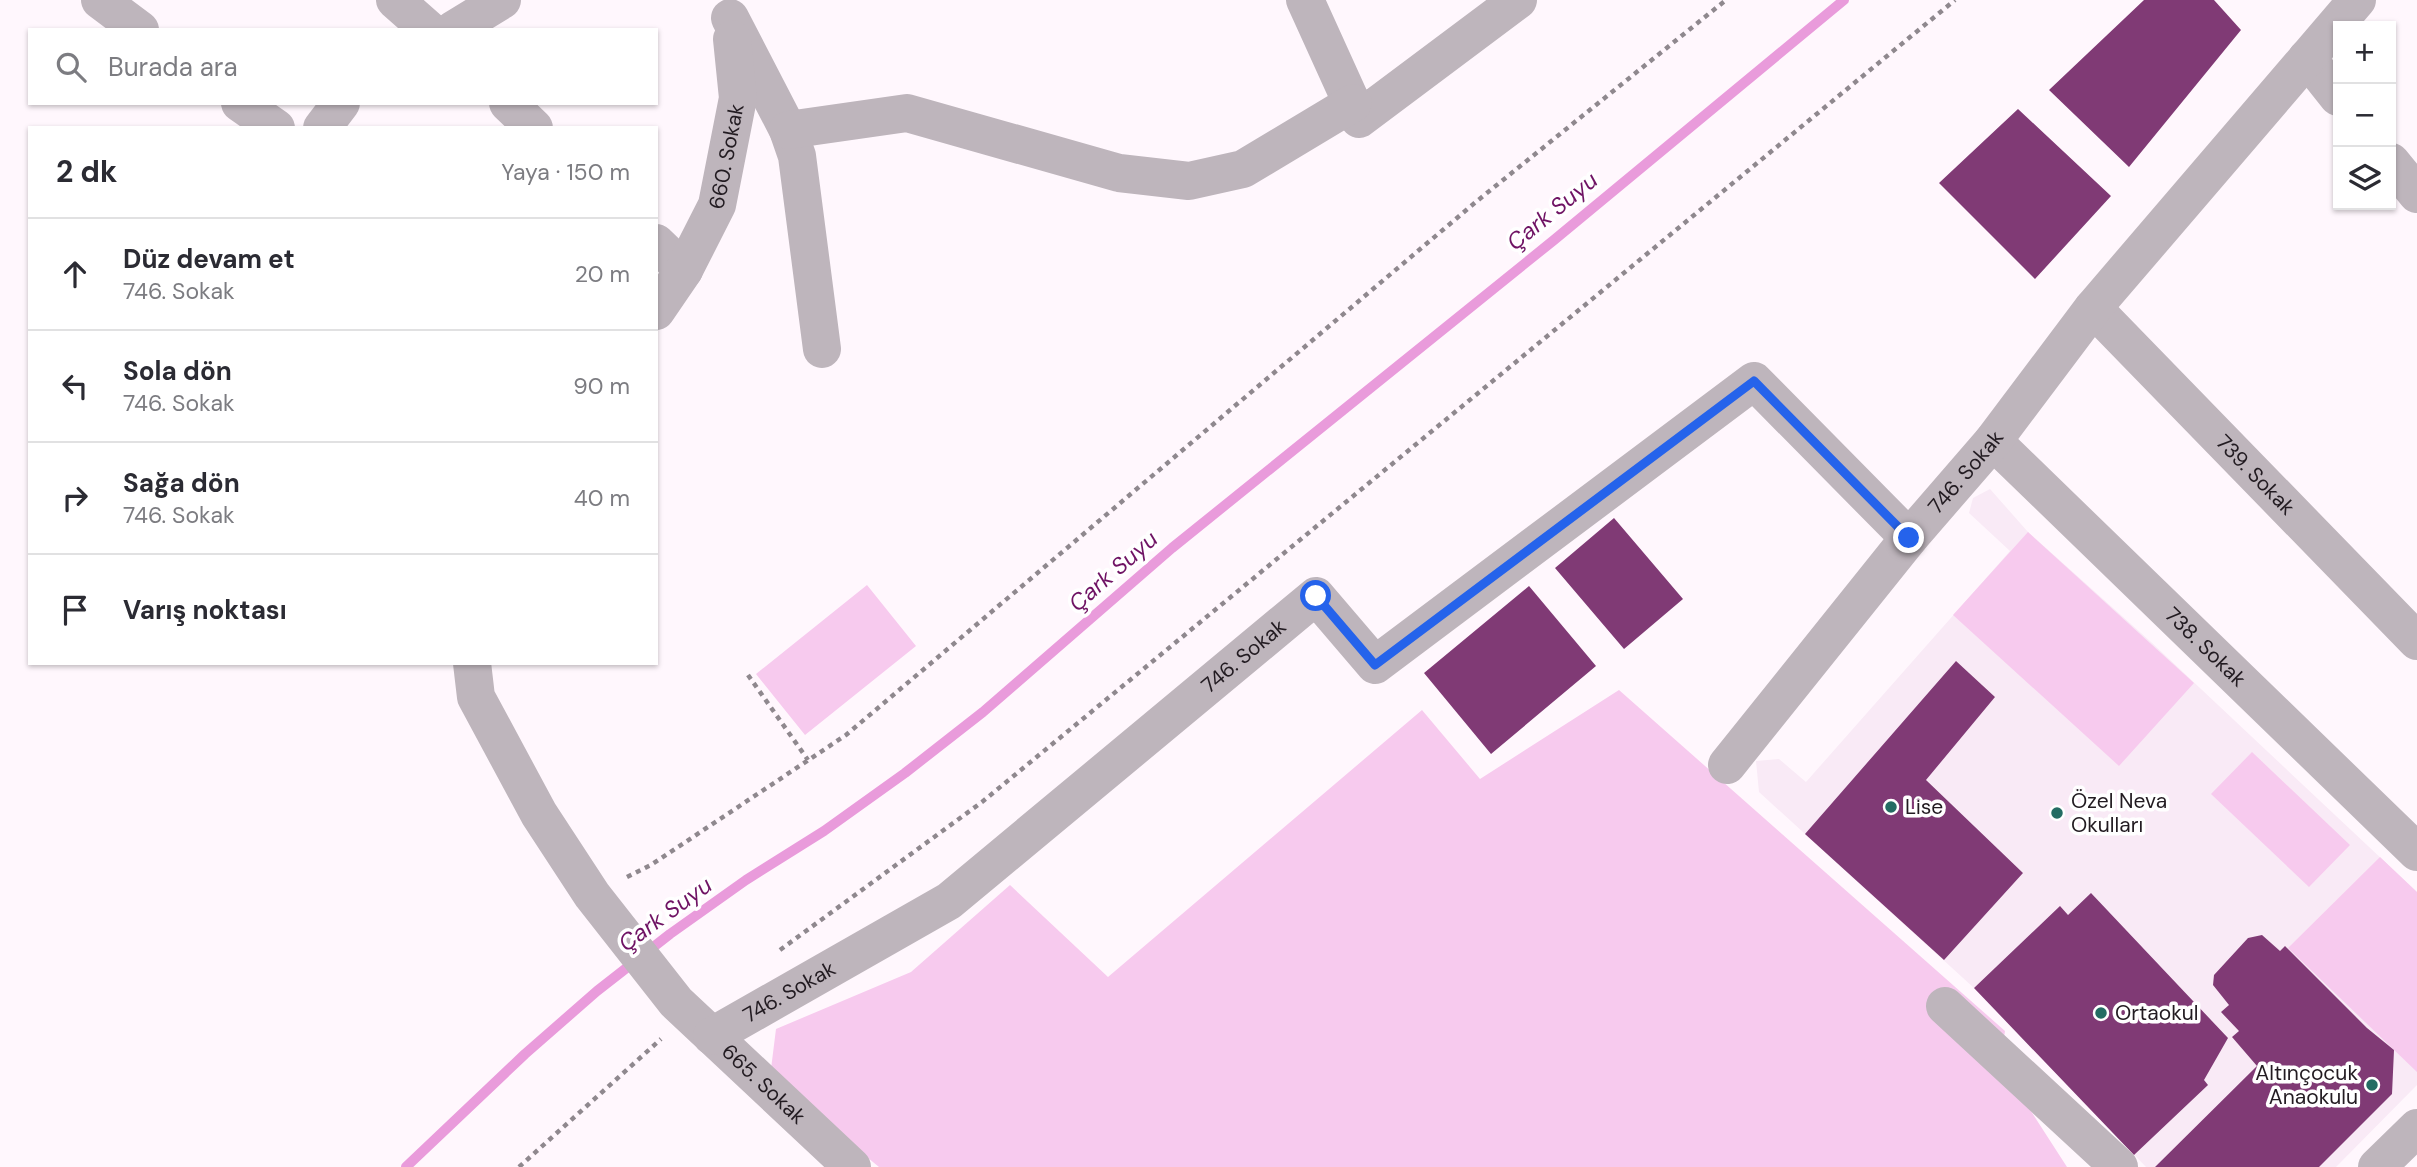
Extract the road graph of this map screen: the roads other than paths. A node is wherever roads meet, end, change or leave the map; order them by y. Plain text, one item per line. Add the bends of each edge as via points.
1 (100, 0) edge
2 (502, 0) edge
3 (1305, 0) edge
4 (1518, 0) edge
5 (2357, 0) edge
6 (727, 9) edge
7 (137, 28) edge
8 (456, 28) edge
9 (2307, 58) junction
10 (2333, 90) edge
11 (1353, 103) junction
12 (243, 105) edge
13 (339, 105) edge
14 (510, 105) edge
15 (273, 126) edge
16 (324, 126) edge
17 (532, 126) edge
18 (788, 130) junction
19 (2396, 168) edge
20 (2417, 194) edge
21 (658, 245) edge
22 (684, 270) junction
23 (658, 308) edge
24 (2093, 309) junction
25 (822, 349) dead end
26 (1993, 441) junction
27 (1909, 538) junction
28 (2417, 640) edge
29 (472, 665) edge
30 (1727, 765) dead end
31 (2417, 852) edge
32 (1945, 1006) dead end
33 (693, 1018) junction
34 (2417, 1128) edge
35 (831, 1162) edge
36 (2119, 1167) edge
37 (2377, 1167) edge

1 - 7 street
2 - 8 street
3 - 11 street
4 - 11 street via 1359,119
5 - 9 street, 746. Sokak
6 - 18 street
6 - 22 street, 660. Sokak via 738,98 718,205
9 - 10 street
9 - 24 street, 746. Sokak
11 - 18 street via 1243,169 1189,181 1119,173 906,113
12 - 15 street
13 - 16 street
14 - 17 street
18 - 25 street via 797,156
19 - 20 street
21 - 22 street
22 - 23 street, 660. Sokak
24 - 26 street, 746. Sokak
24 - 28 street, 739. Sokak
26 - 27 street, 746. Sokak
26 - 31 street, 738. Sokak
27 - 30 street
27 - 33 street, 746. Sokak via 1754,381 1375,665 1316,596 949,901
29 - 33 street, 665. Sokak via 476,697 539,814 600,905
32 - 36 street
33 - 35 street, 665. Sokak
34 - 37 street

